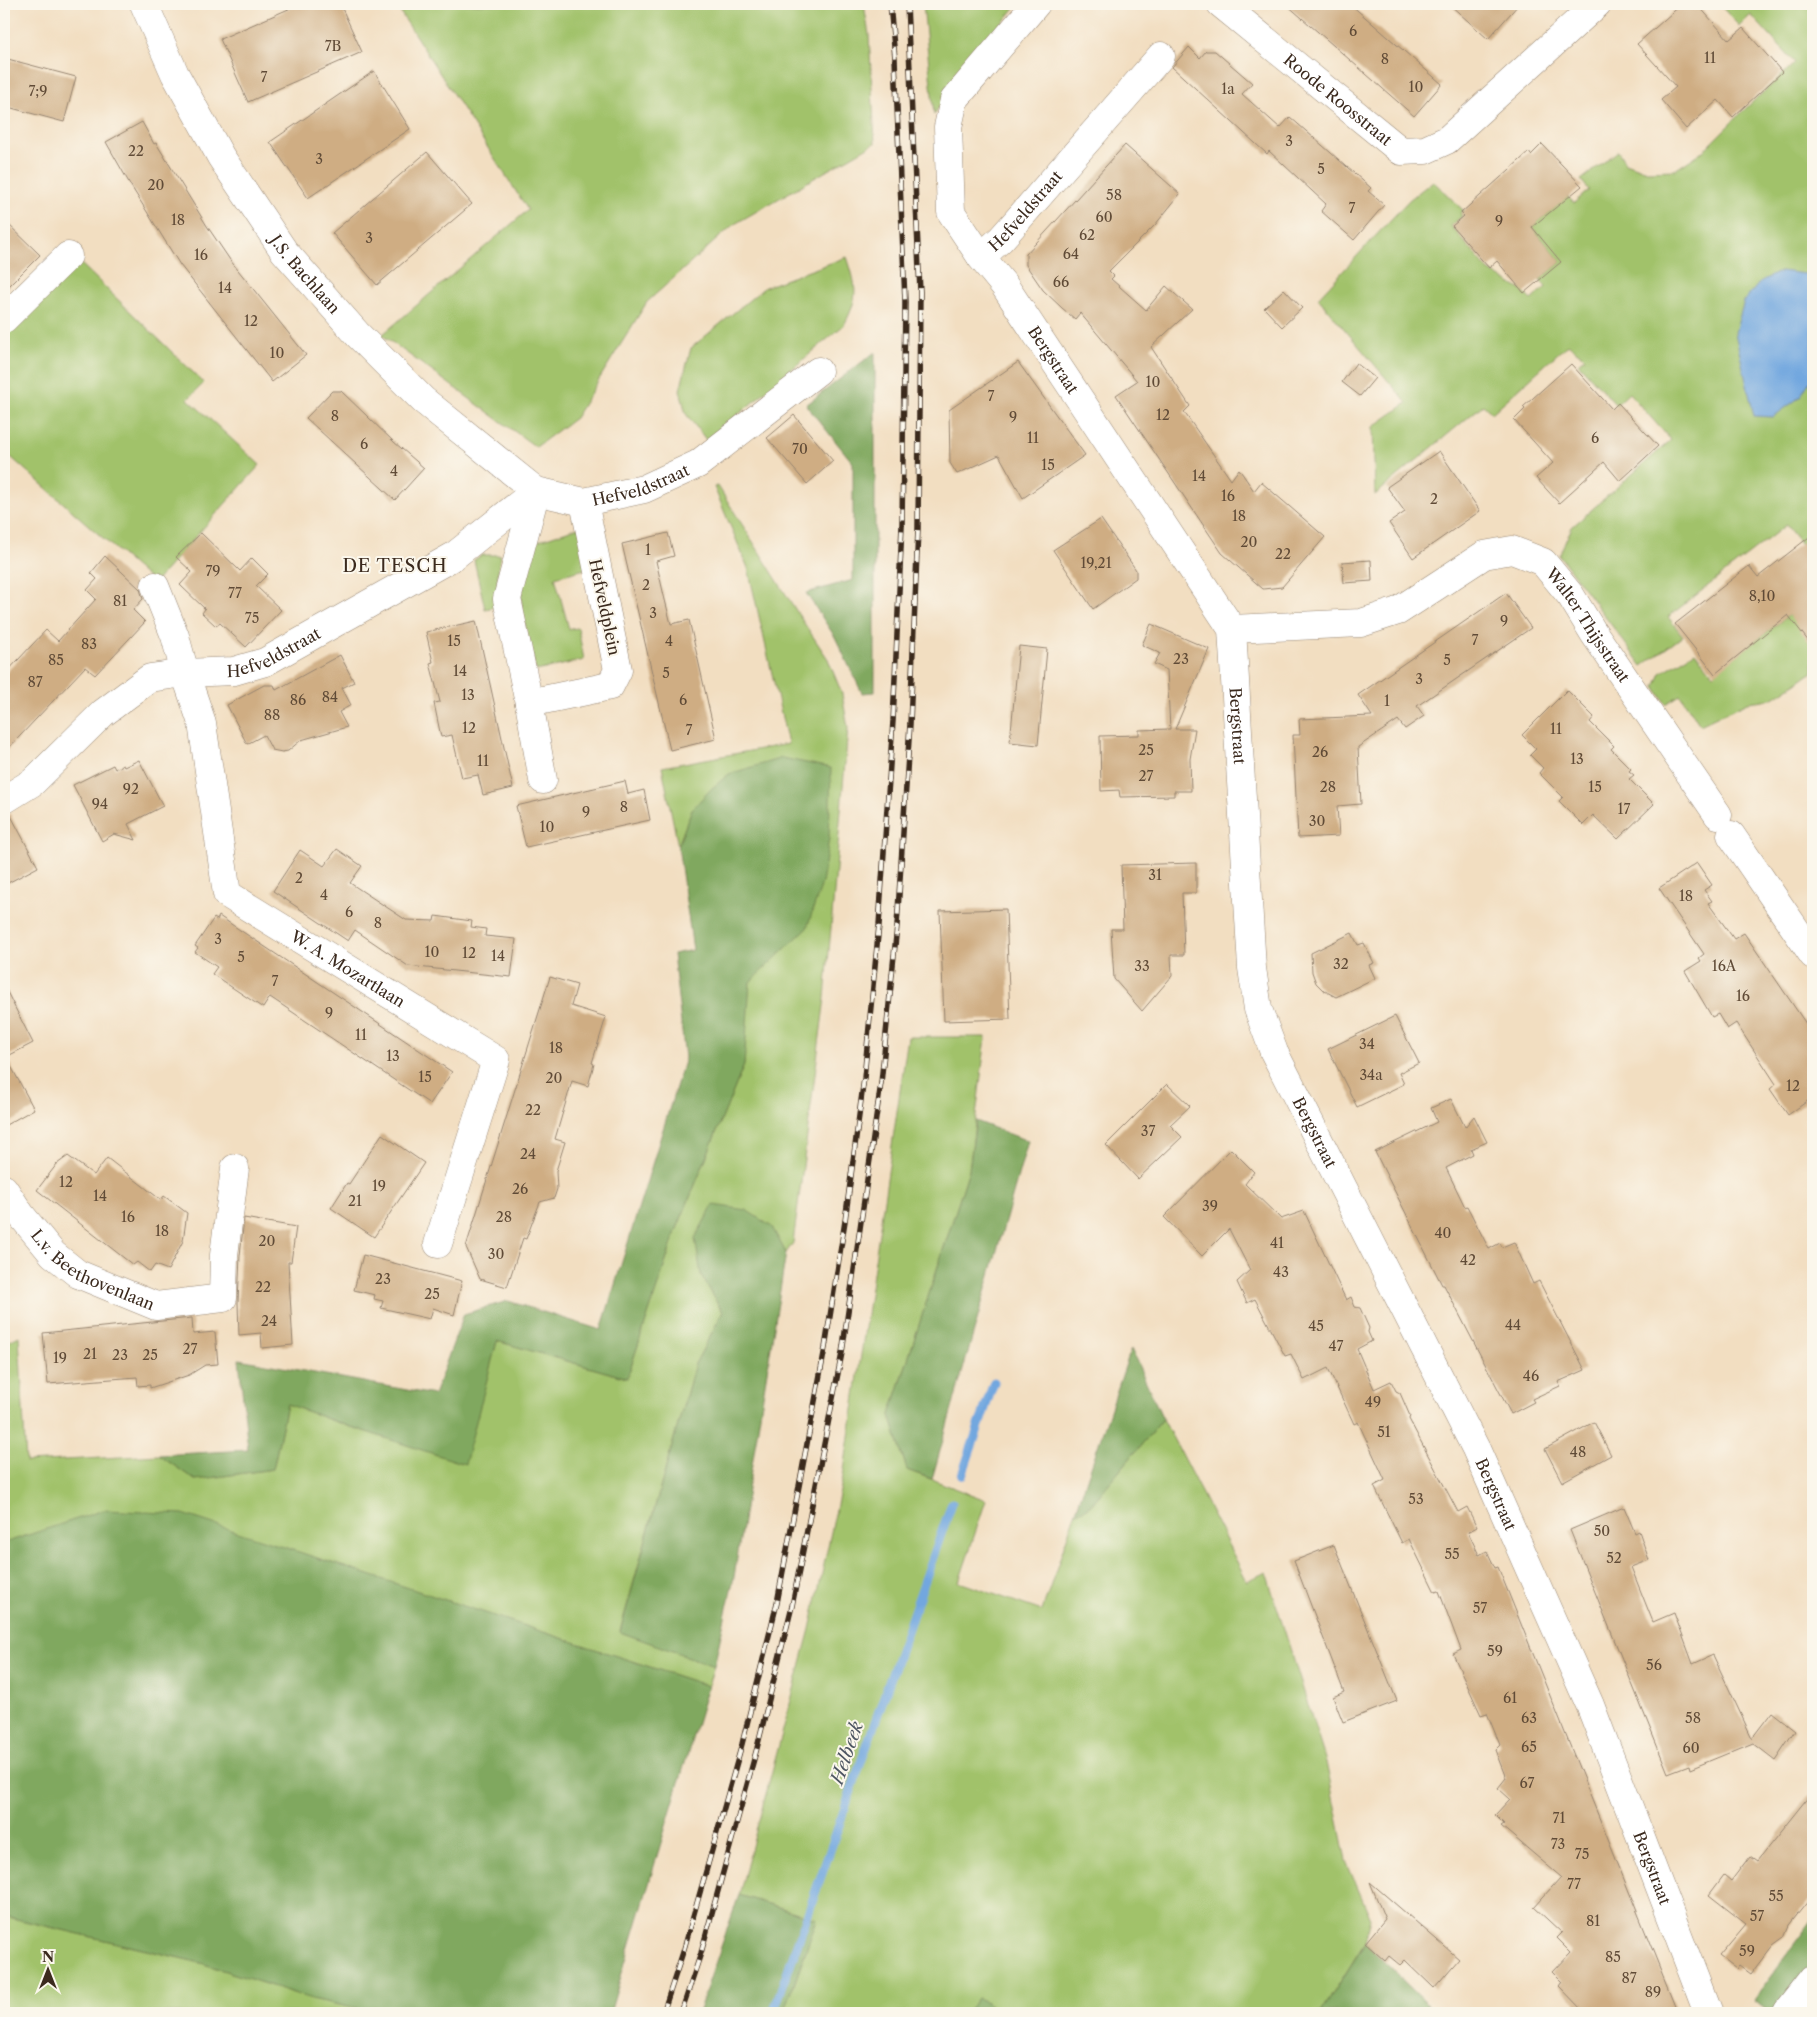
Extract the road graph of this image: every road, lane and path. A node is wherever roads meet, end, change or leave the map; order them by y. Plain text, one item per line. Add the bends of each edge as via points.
1 (144, 4) edge
2 (1036, 4) edge
3 (1221, 4) edge
4 (1597, 4) edge
5 (1161, 56) dead end
6 (68, 256) dead end
7 (981, 257) junction
8 (4, 319) edge
9 (818, 371) dead end
10 (536, 490) junction
11 (584, 502) junction
12 (155, 586) dead end
13 (1232, 628) junction
14 (184, 673) junction
15 (529, 704) junction
16 (543, 780) dead end
17 (4, 800) edge
18 (1813, 955) edge
19 (235, 1168) dead end
20 (4, 1189) edge
21 (438, 1244) dead end
22 (1708, 2013) edge

1 - 10 street, J.S. Bachlaan via 175,74 221,157 284,251 358,335 423,400
2 - 7 street, Hefveldstraat via 954,100 948,127 951,212
3 - 4 street, Roode Roosstraat via 1401,151 1425,150 1447,140
5 - 7 street, Hefveldstraat via 1001,239
6 - 8 street
7 - 13 street, Bergstraat via 1004,285
9 - 11 street, Hefveldstraat via 698,464 644,489
10 - 11 street, Hefveldstraat
10 - 14 street, Hefveldstraat via 454,556 264,662 234,670
10 - 15 street via 508,599
11 - 15 street, Hefveldplein via 618,670 610,686
12 - 14 street via 175,636
13 - 18 street, Walter Thijsstraat via 1361,623 1398,611 1484,556 1512,550 1544,562 1571,596
13 - 22 street, Bergstraat via 1252,968 1258,1009 1274,1052 1476,1449 1590,1705
14 - 17 street, Hefveldstraat via 150,678 103,713 33,782
14 - 21 street, W. A. Mozartlaan via 202,723 227,894 496,1060
15 - 16 street
19 - 20 street, L.v. Beethovenlaan via 224,1255 223,1298 156,1306 78,1274 53,1254

